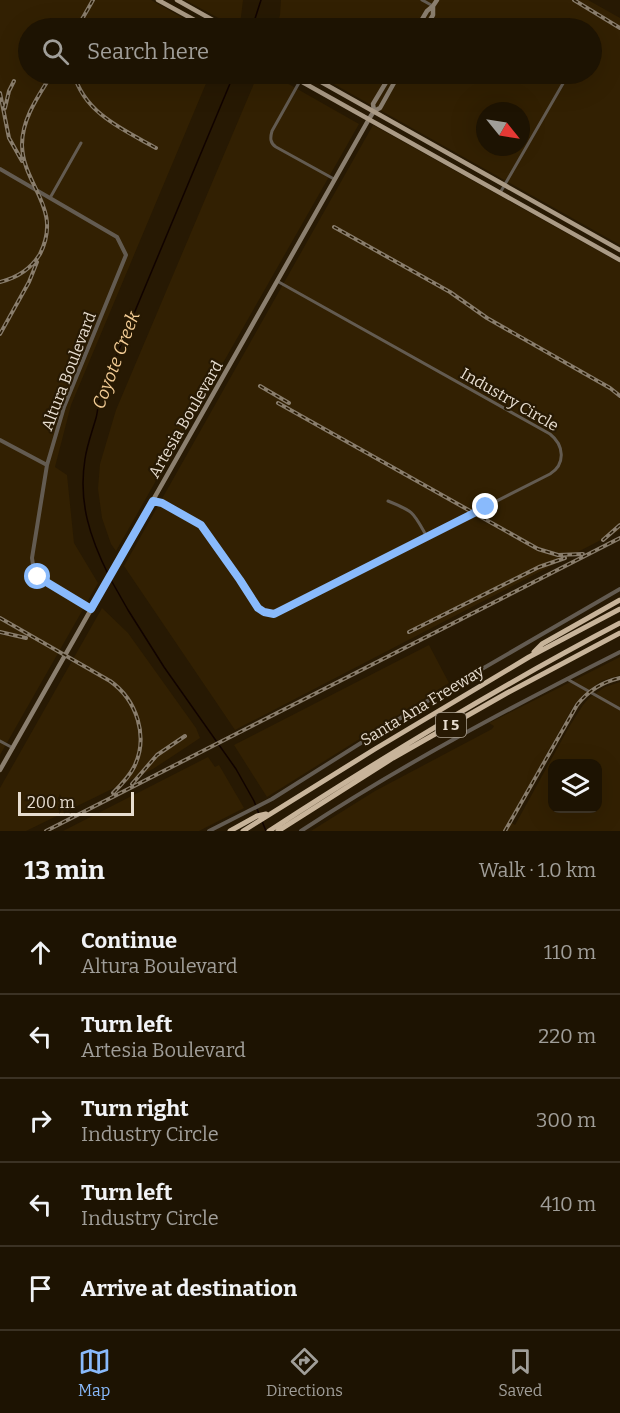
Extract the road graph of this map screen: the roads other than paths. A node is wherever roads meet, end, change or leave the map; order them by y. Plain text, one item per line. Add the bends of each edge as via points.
1 (158, 0) edge
2 (177, 0) edge
3 (422, 0) edge
4 (437, 0) edge
5 (433, 6) junction
6 (191, 18) edge
7 (209, 18) edge
8 (423, 18) edge
9 (431, 18) edge
10 (298, 84) edge
11 (305, 84) edge
12 (325, 84) edge
13 (385, 84) edge
14 (393, 84) edge
15 (563, 84) edge
16 (374, 111) junction
17 (369, 119) junction
18 (81, 143) dead end
19 (442, 150) junction
20 (438, 158) junction
21 (0, 169) edge
22 (335, 179) junction
23 (505, 185) junction
24 (500, 193) junction
25 (50, 198) junction
26 (620, 250) edge
27 (620, 260) edge
28 (277, 281) junction
29 (0, 440) edge
30 (47, 465) junction
31 (153, 501) junction
32 (388, 501) dead end
33 (427, 537) junction
34 (620, 588) edge
35 (620, 600) edge
36 (91, 609) junction
37 (620, 609) edge
38 (620, 622) edge
39 (620, 633) edge
40 (620, 652) edge
41 (529, 657) junction
42 (566, 679) junction
43 (620, 710) edge
44 (0, 741) edge
45 (13, 748) junction
46 (0, 770) edge
47 (286, 823) junction
48 (248, 824) junction
49 (209, 831) edge
50 (230, 831) edge
51 (243, 831) edge
52 (269, 831) edge
53 (278, 831) edge
54 (301, 831) edge

1 - 6 main road
2 - 7 main road
3 - 5 street
4 - 5 main road
5 - 8 main road
5 - 9 main road
10 - 22 street via 270,139 276,147
11 - 17 main road
12 - 16 main road
13 - 16 main road, Artesia Boulevard
14 - 16 main road, Artesia Boulevard via 380,108
15 - 23 street
16 - 17 main road, Artesia Boulevard
16 - 19 main road
17 - 20 main road
17 - 22 main road, Artesia Boulevard
18 - 25 street
19 - 20 main road
19 - 23 main road
20 - 24 main road
21 - 25 street
22 - 28 main road, Artesia Boulevard
23 - 24 street
23 - 26 main road
24 - 27 main road
25 - 30 street, Altura Boulevard via 117,237 126,255 64,407
28 - 31 main road, Artesia Boulevard
28 - 33 street, Industry Circle via 558,441 561,460 553,473
29 - 30 street
30 - 36 street, Altura Boulevard via 33,569 41,580
31 - 33 street, Industry Circle via 201,525 260,611 269,614 279,613
31 - 36 main road, Artesia Boulevard
32 - 33 street via 414,513
34 - 49 street via 265,802
35 - 41 highway via 542,644
36 - 45 main road, Artesia Boulevard
37 - 41 highway, Santa Ana Freeway / I 5
38 - 47 highway via 388,756
39 - 47 highway, Santa Ana Freeway / I 5 via 507,693
40 - 42 street
41 - 48 highway, Santa Ana Freeway / I 5
42 - 43 street
42 - 54 street via 483,723
44 - 45 street
45 - 46 main road, Artesia Boulevard
47 - 52 highway
47 - 53 highway, Santa Ana Freeway / I 5
48 - 50 highway
48 - 51 highway

